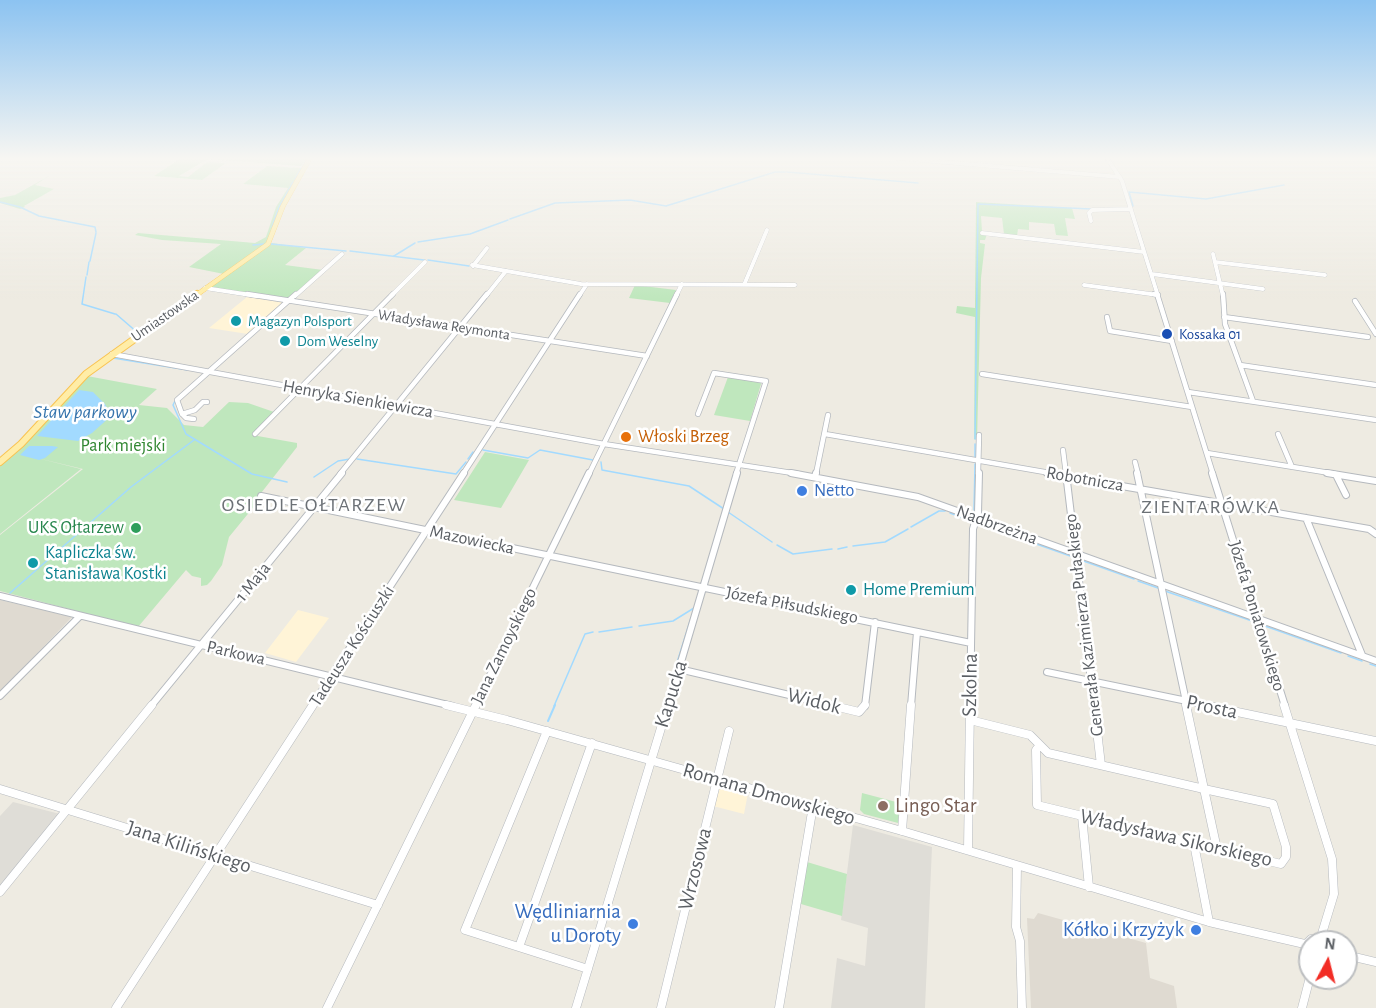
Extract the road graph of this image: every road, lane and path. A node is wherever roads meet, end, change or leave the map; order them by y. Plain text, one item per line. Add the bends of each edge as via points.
1 (284, 205) edge
2 (1130, 205) edge
3 (1131, 209) junction
4 (1091, 221) dead end
5 (767, 230) dead end
6 (982, 232) dead end
7 (487, 248) dead end
8 (1144, 252) junction
9 (342, 254) dead end
10 (1213, 254) dead end
11 (425, 262) dead end
12 (1215, 262) junction
13 (506, 271) junction
14 (1152, 274) junction
15 (1325, 275) dead end
16 (542, 277) joint
17 (1220, 283) junction
18 (587, 284) junction
19 (682, 284) junction
20 (744, 285) junction
21 (795, 285) dead end
22 (1084, 285) dead end
23 (205, 288) junction
24 (1263, 289) dead end
25 (1158, 295) junction
26 (290, 300) junction
27 (1355, 301) dead end
28 (373, 314) junction
29 (1107, 317) dead end
30 (1224, 317) junction
31 (461, 327) junction
32 (1376, 334) edge
33 (1368, 337) dead end
34 (551, 341) junction
35 (1172, 341) junction
36 (112, 354) junction
37 (647, 356) junction
38 (1240, 365) junction
39 (210, 372) junction
40 (982, 374) dead end
41 (1376, 385) edge
42 (300, 389) junction
43 (1188, 392) junction
44 (1253, 401) junction
45 (207, 402) dead end
46 (396, 406) junction
47 (1192, 407) junction
48 (182, 414) junction
49 (698, 414) dead end
50 (828, 415) dead end
51 (194, 419) dead end
52 (1376, 420) edge
53 (497, 424) junction
54 (255, 434) dead end
55 (825, 434) junction
56 (1278, 434) dead end
57 (979, 435) dead end
58 (604, 444) junction
59 (1063, 450) dead end
60 (1207, 453) junction
61 (979, 460) junction
62 (0, 462) edge
63 (1135, 462) dead end
64 (739, 464) junction
65 (1292, 467) junction
66 (1336, 475) junction
67 (1066, 476) junction
68 (815, 477) junction
69 (1376, 481) edge
70 (1141, 489) junction
71 (1346, 495) dead end
72 (261, 496) dead end
73 (1222, 503) junction
74 (314, 508) junction
75 (1306, 518) junction
76 (977, 519) junction
77 (428, 531) junction
78 (1376, 534) edge
79 (1075, 553) junction
80 (548, 556) junction
81 (613, 569) joint
82 (1159, 583) junction
83 (703, 588) junction
84 (0, 596) edge
85 (80, 616) junction
86 (1258, 618) junction
87 (875, 622) junction
88 (916, 632) junction
89 (971, 643) junction
90 (202, 645) junction
91 (1363, 656) junction
92 (1376, 661) edge
93 (679, 669) junction
94 (1047, 672) dead end
95 (333, 676) junction
96 (1090, 681) junction
97 (0, 696) edge
98 (1185, 701) junction
99 (472, 711) junction
100 (970, 720) junction
101 (1291, 723) junction
102 (547, 731) junction
103 (729, 731) dead end
104 (1376, 741) edge
105 (592, 743) junction
106 (1040, 745) junction
107 (651, 760) junction
108 (1101, 765) junction
109 (718, 779) junction
110 (0, 789) edge
111 (1204, 789) junction
112 (813, 806) junction
113 (68, 808) junction
114 (1082, 816) junction
115 (902, 831) junction
116 (1194, 844) junction
117 (1217, 849) junction
118 (968, 850) junction
119 (215, 857) junction
120 (1017, 866) junction
121 (1089, 887) junction
122 (0, 892) edge
123 (378, 905) junction
124 (1209, 921) junction
125 (1324, 930) edge
126 (1298, 944) edge
127 (519, 947) junction
128 (1358, 958) edge
129 (1376, 962) edge
130 (588, 969) junction
131 (1306, 990) edge
132 (117, 1008) edge
133 (327, 1008) edge
134 (576, 1008) edge
135 (660, 1008) edge
136 (778, 1008) edge
137 (1022, 1008) edge
138 (1302, 1008) edge

1 - 23 main road, Umiastowska via 268,243
2 - 3 street, Józefa Poniatowskiego
3 - 4 street via 1092,210
3 - 8 street, Józefa Poniatowskiego
5 - 20 street
6 - 8 street
7 - 13 street via 472,266
8 - 14 street, Józefa Poniatowskiego
9 - 26 street
10 - 12 street
11 - 28 street
12 - 15 street
12 - 17 street
13 - 16 street
13 - 31 street, 1 Maja
14 - 17 street
14 - 25 street, Józefa Poniatowskiego
16 - 18 street
17 - 24 street
17 - 30 street
18 - 19 street
18 - 34 street, Tadeusza Kościuszki
19 - 20 street
19 - 37 street, Jana Zamoyskiego
20 - 21 street
22 - 25 street
23 - 26 street, Władysława Reymonta
23 - 36 main road, Umiastowska
25 - 35 street, Józefa Poniatowskiego
26 - 28 street, Władysława Reymonta
26 - 39 street
27 - 32 street
28 - 31 street, Władysława Reymonta
28 - 42 street
29 - 35 street via 1110,331
30 - 33 street
30 - 38 street
31 - 34 street, Władysława Reymonta
31 - 46 street, 1 Maja
34 - 37 street, Władysława Reymonta
34 - 53 street, Tadeusza Kościuszki
35 - 43 street, Józefa Poniatowskiego
36 - 39 street, Henryka Sienkiewicza
36 - 62 main road, Umiastowska via 86,374
37 - 58 street, Jana Zamoyskiego
38 - 41 street
38 - 44 street
39 - 42 street, Henryka Sienkiewicza
39 - 48 street via 177,400
40 - 47 street
42 - 46 street, Henryka Sienkiewicza
42 - 54 street
43 - 44 street
43 - 47 street, Józefa Poniatowskiego
44 - 52 street
45 - 48 street
46 - 53 street, Henryka Sienkiewicza
46 - 74 street, 1 Maja
47 - 60 street, Józefa Poniatowskiego
48 - 51 street
49 - 64 street, Kapucka via 714,373 766,381
50 - 55 street
53 - 58 street, Henryka Sienkiewicza
53 - 77 street, Tadeusza Kościuszki
55 - 61 street, Robotnicza
55 - 68 street
56 - 65 street
57 - 61 street, Szkolna
58 - 64 street, Nadbrzeżna
58 - 80 street, Jana Zamoyskiego
59 - 67 street, Generała Kazimierza Pułaskiego
60 - 65 street
60 - 73 street, Józefa Poniatowskiego
61 - 67 street, Robotnicza
61 - 76 street, Szkolna
63 - 70 street
64 - 68 street, Nadbrzeżna
64 - 83 street, Kapucka
65 - 66 street
66 - 69 street
66 - 71 street
67 - 70 street, Robotnicza
67 - 79 street, Generała Kazimierza Pułaskiego
68 - 76 street, Nadbrzeżna via 918,497
70 - 73 street, Robotnicza
70 - 82 street
72 - 74 street, Mazowiecka
73 - 75 street, Robotnicza
73 - 86 street, Józefa Poniatowskiego
74 - 77 street, Mazowiecka
74 - 90 street, 1 Maja
75 - 78 street, Robotnicza via 1369,529
75 - 91 street
76 - 79 street, Nadbrzeżna
76 - 89 street, Szkolna via 973,529
77 - 80 street, Mazowiecka
77 - 95 street, Tadeusza Kościuszki
79 - 82 street, Nadbrzeżna
79 - 96 street, Generała Kazimierza Pułaskiego
80 - 81 street, Mazowiecka
80 - 99 street, Jana Zamoyskiego
81 - 83 street, Józefa Piłsudskiego
82 - 86 street, Nadbrzeżna
82 - 98 street
83 - 87 street, Józefa Piłsudskiego
83 - 93 street, Kapucka
84 - 85 street, Parkowa
85 - 90 street, Parkowa
85 - 97 street
86 - 91 street, Nadbrzeżna
86 - 101 street, Józefa Poniatowskiego
87 - 88 street, Józefa Piłsudskiego
87 - 93 street, Widok via 866,706 859,712
88 - 89 street, Józefa Piłsudskiego
88 - 115 street
89 - 100 street, Szkolna
90 - 95 street, Parkowa
90 - 113 street, 1 Maja
91 - 92 street, Nadbrzeżna
93 - 107 street, Kapucka
94 - 96 street, Prosta
95 - 99 street, Parkowa
95 - 119 street, Tadeusza Kościuszki
96 - 98 street, Prosta
96 - 108 street, Generała Kazimierza Pułaskiego
98 - 101 street, Prosta
98 - 111 street
99 - 102 street, Romana Dmowskiego
99 - 123 street, Jana Zamoyskiego
100 - 106 street via 1027,734
100 - 118 street, Szkolna
101 - 104 street, Prosta
101 - 125 street, Józefa Poniatowskiego via 1335,870 1334,894
102 - 105 street, Romana Dmowskiego
102 - 127 street via 465,930
103 - 109 street, Wrzosowa
105 - 107 street, Romana Dmowskiego
105 - 127 street
106 - 108 street via 1048,753
106 - 114 street, Władysława Sikorskiego via 1036,750 1037,805
107 - 109 street, Romana Dmowskiego
107 - 130 street, Kapucka
108 - 111 street
109 - 112 street, Romana Dmowskiego
109 - 135 street, Wrzosowa
110 - 113 street, Jana Kilińskiego
111 - 117 street
111 - 117 street, Władysława Sikorskiego via 1273,804 1287,847 1281,864
112 - 115 street, Romana Dmowskiego
112 - 136 street
113 - 119 street, Jana Kilińskiego
113 - 122 street, 1 Maja
114 - 116 street, Władysława Sikorskiego
114 - 121 street
115 - 118 street, Romana Dmowskiego
116 - 117 street, Władysława Sikorskiego
116 - 124 street
118 - 120 street, Romana Dmowskiego
119 - 123 street, Jana Kilińskiego
119 - 132 street, Tadeusza Kościuszki
120 - 121 street, Romana Dmowskiego
120 - 137 street via 1016,927
121 - 124 street, Romana Dmowskiego
123 - 133 street, Jana Zamoyskiego
124 - 126 street, Romana Dmowskiego
127 - 130 street
128 - 129 street
130 - 134 street, Kapucka
131 - 138 street

